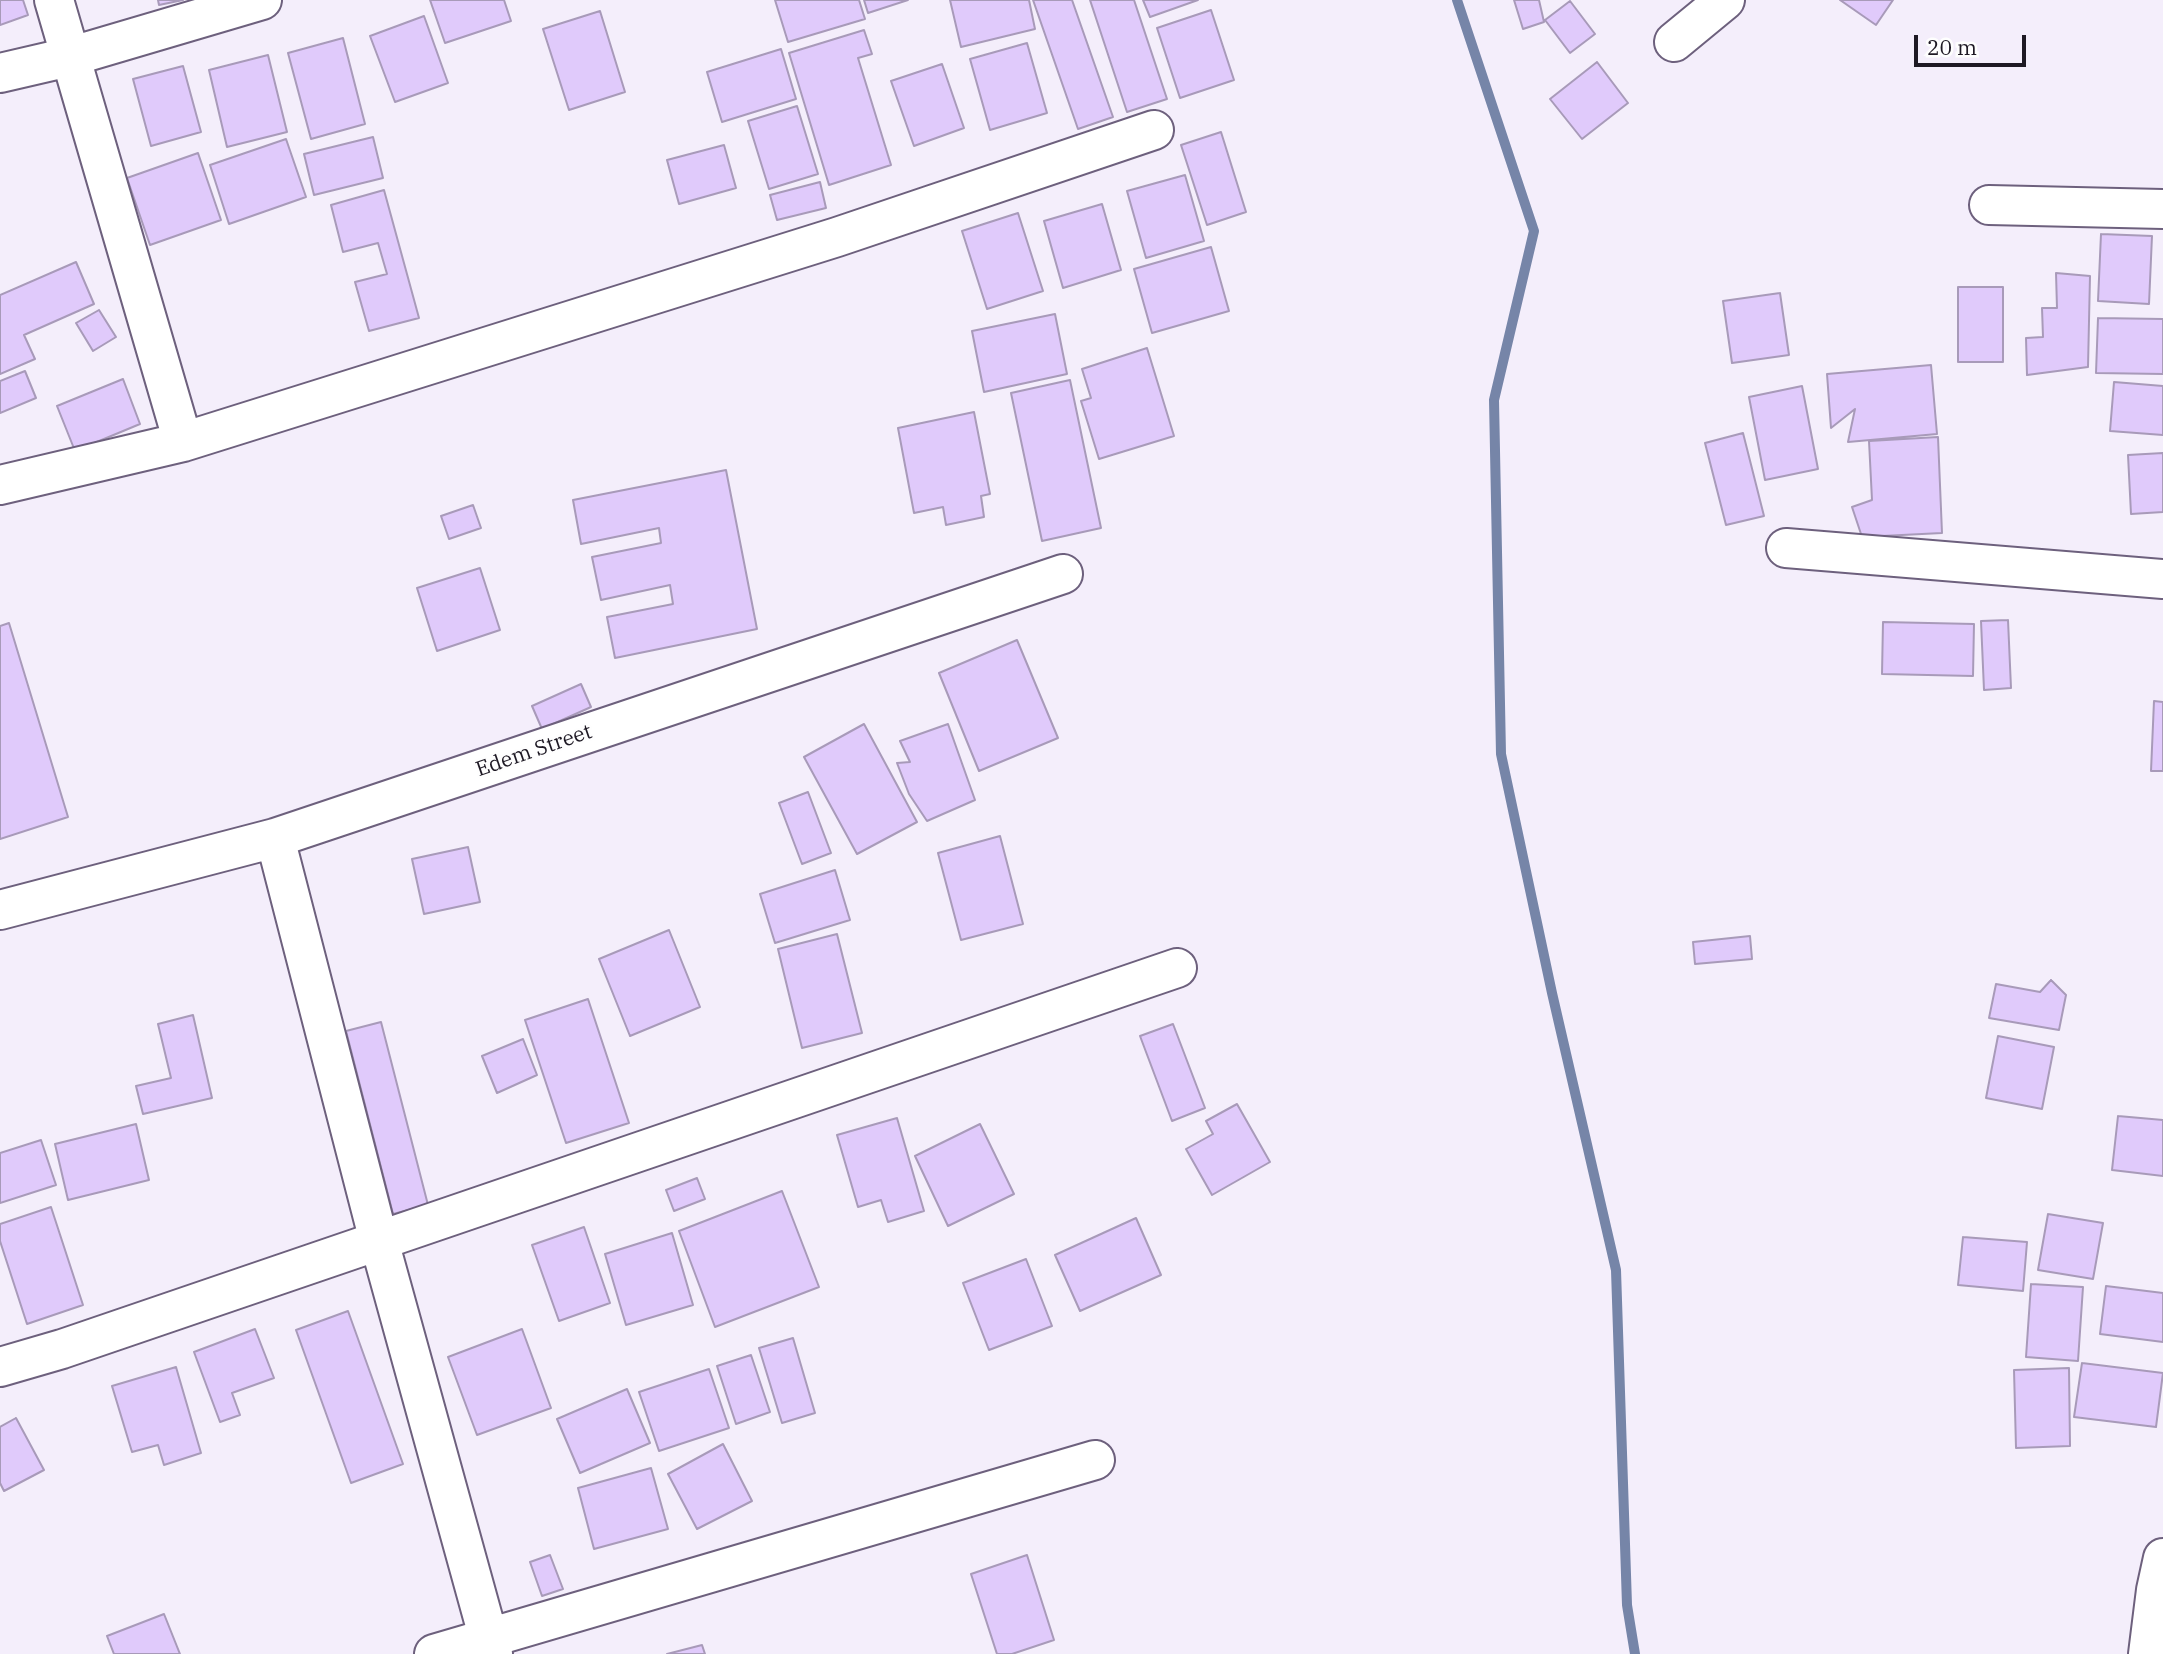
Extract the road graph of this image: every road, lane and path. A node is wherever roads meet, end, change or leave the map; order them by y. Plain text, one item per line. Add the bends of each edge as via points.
1 (54, 0) edge
2 (262, 0) edge
3 (1725, 0) edge
4 (1674, 42) dead end
5 (69, 57) junction
6 (0, 73) edge
7 (1154, 130) dead end
8 (1989, 205) dead end
9 (2163, 209) edge
10 (183, 442) junction
11 (0, 485) edge
12 (1786, 548) dead end
13 (1063, 574) dead end
14 (2163, 579) edge
15 (275, 838) junction
16 (0, 910) edge
17 (1177, 968) dead end
18 (379, 1241) junction
19 (0, 1367) edge
20 (1095, 1460) dead end
21 (2163, 1558) edge
22 (491, 1645) edge
23 (434, 1654) edge
24 (2148, 1654) edge

1 - 5 street
2 - 5 street
3 - 4 street
5 - 6 street
5 - 10 street
7 - 10 street via 836,237
8 - 9 street
10 - 11 street
12 - 14 street
13 - 15 street, Edem Street
15 - 16 street, Edem Street
15 - 18 street
17 - 18 street
18 - 19 street
18 - 22 street
20 - 22 street
21 - 24 street
22 - 23 street

